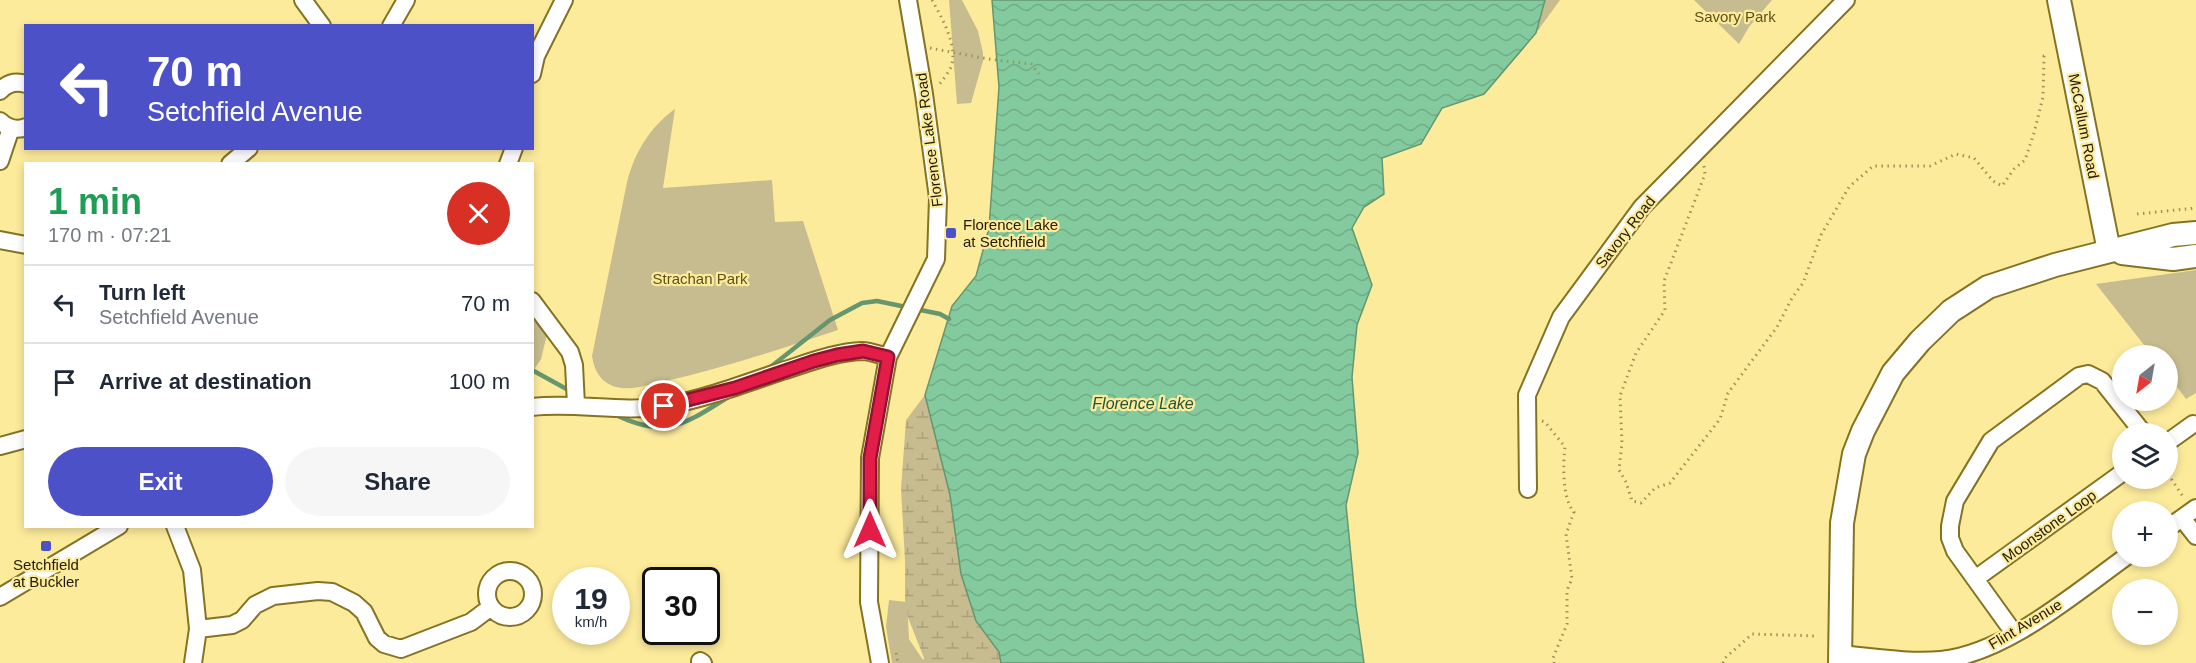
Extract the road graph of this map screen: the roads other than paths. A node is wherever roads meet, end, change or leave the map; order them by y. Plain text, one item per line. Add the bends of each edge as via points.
1 (303, 0) edge
2 (406, 0) edge
3 (564, 0) edge
4 (908, 0) edge
5 (1846, 0) edge
6 (2059, 0) edge
7 (321, 24) edge
8 (392, 24) edge
9 (534, 65) edge
10 (24, 83) edge
11 (0, 91) edge
12 (12, 126) edge
13 (247, 150) edge
14 (0, 161) edge
15 (232, 162) edge
16 (2196, 233) edge
17 (0, 240) edge
18 (24, 245) edge
19 (2109, 251) junction
20 (2196, 256) edge
21 (534, 304) edge
22 (888, 357) junction
23 (576, 405) junction
24 (534, 407) edge
25 (2135, 423) edge
26 (2193, 424) dead end
27 (2178, 434) edge
28 (24, 440) edge
29 (0, 446) edge
30 (2112, 480) edge
31 (1528, 489) dead end
32 (2191, 505) edge
33 (2182, 518) junction
34 (2178, 521) edge
35 (116, 528) edge
36 (176, 528) edge
37 (2196, 536) edge
38 (2112, 566) edge
39 (1975, 579) junction
40 (0, 597) edge
41 (491, 607) dead end
42 (198, 629) junction
43 (2014, 633) junction
44 (1840, 658) edge
45 (193, 663) edge
46 (880, 663) edge

1 - 7 street
2 - 8 street
3 - 9 street
4 - 22 street, Florence Lake Road via 938,198 936,259
5 - 31 street, Savory Road via 1642,207 1561,317 1527,395
6 - 19 street, McCallum Road
10 - 11 street via 10,84
12 - 14 street
13 - 15 street
16 - 19 street
17 - 18 street
19 - 20 street via 2173,259
19 - 44 street via 1988,287 1951,311 1893,374 1863,431 1848,485 1842,523
21 - 23 street via 570,352
22 - 23 street via 863,351 837,355 664,406 623,409
22 - 46 street, Florence Lake Road via 870,458 870,602
23 - 24 street
25 - 39 street via 2102,381 2088,374 2079,376 1996,436 1955,501 1950,526 1955,551
26 - 27 street
28 - 29 street
30 - 39 street, Moonstone Loop
32 - 33 street
33 - 34 street
33 - 37 street
35 - 40 street
36 - 42 street via 192,570
38 - 43 street, Flint Avenue
39 - 43 street
41 - 42 street via 471,622 401,649 377,638 364,612 354,603 325,592 273,596 255,605 232,625
42 - 45 street
43 - 44 street, Flint Avenue via 1991,647 1941,660

